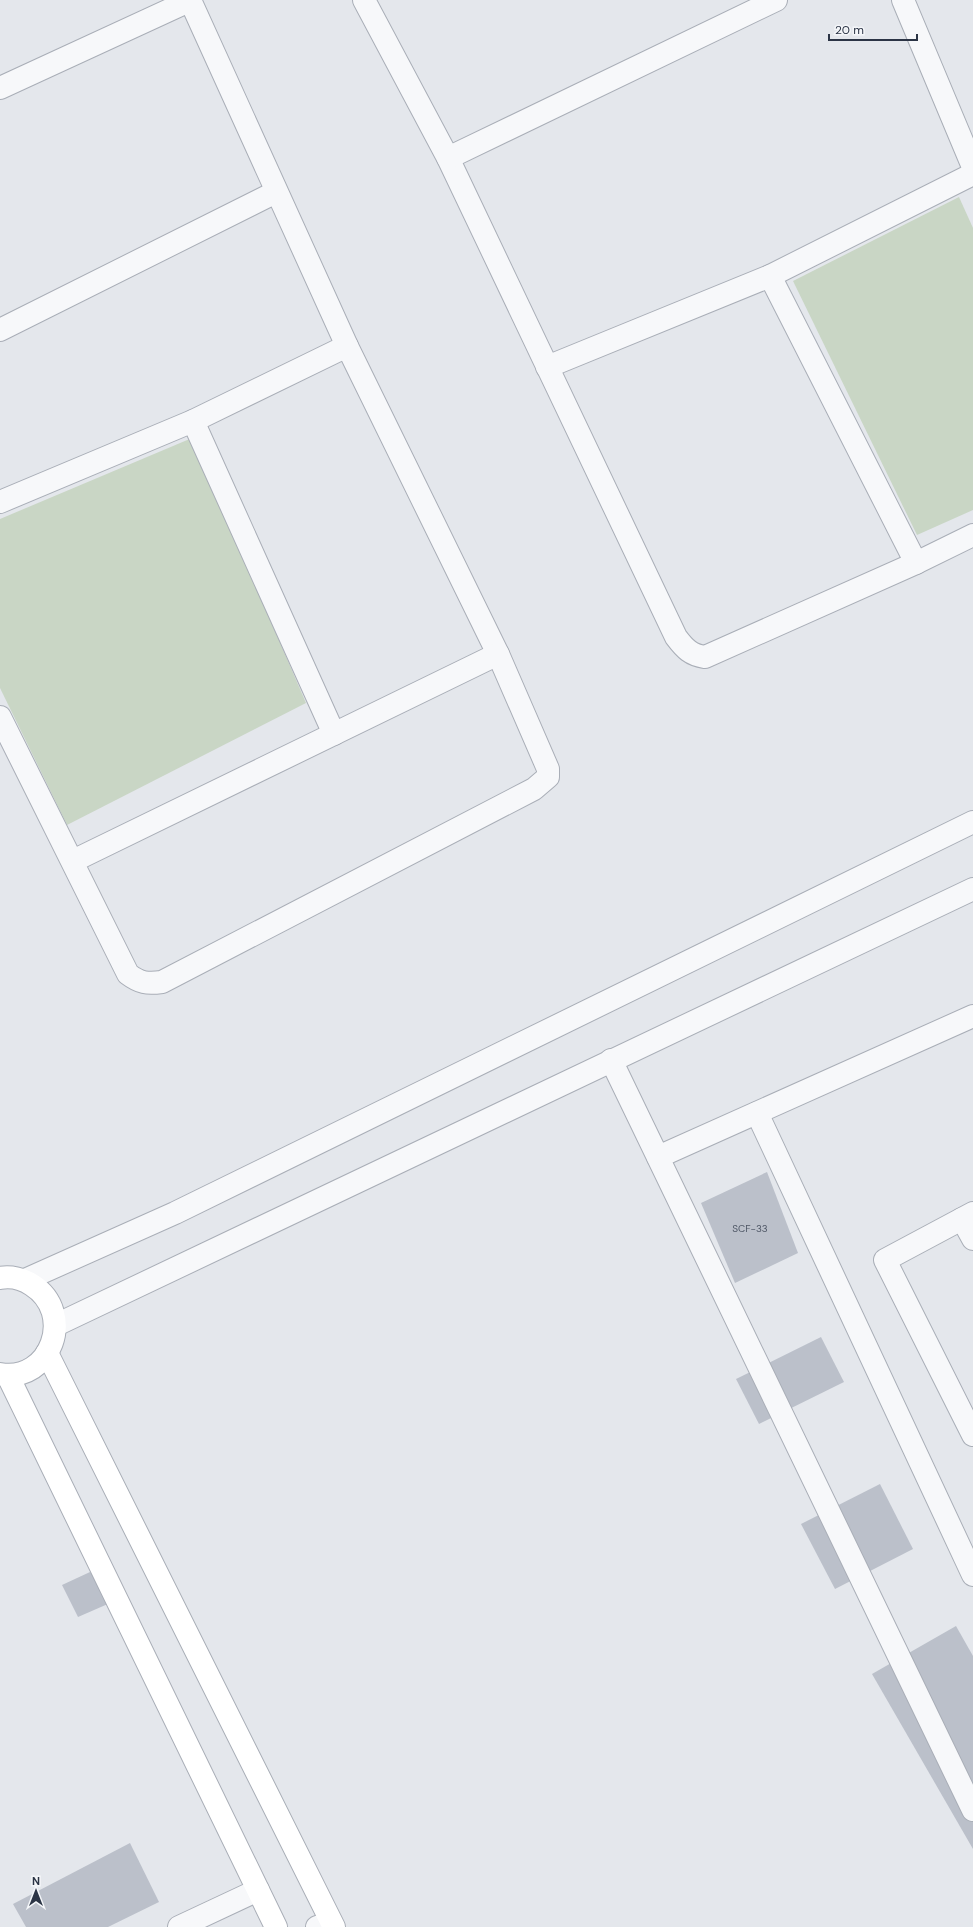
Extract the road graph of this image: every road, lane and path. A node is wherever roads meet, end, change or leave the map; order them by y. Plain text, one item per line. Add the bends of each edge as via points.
1 (190, 0) edge
2 (364, 0) edge
3 (776, 0) edge
4 (903, 0) edge
5 (0, 88) edge
6 (448, 158) junction
7 (973, 167) edge
8 (973, 174) edge
9 (276, 192) junction
10 (770, 276) junction
11 (0, 330) edge
12 (347, 346) junction
13 (547, 367) junction
14 (193, 421) junction
15 (0, 502) edge
16 (973, 535) edge
17 (916, 563) junction
18 (498, 654) junction
19 (0, 717) edge
20 (334, 734) junction
21 (973, 822) edge
22 (73, 861) junction
23 (973, 889) edge
24 (973, 1016) edge
25 (611, 1060) junction
26 (757, 1113) junction
27 (658, 1157) junction
28 (968, 1216) edge
29 (973, 1239) edge
30 (8, 1275) edge
31 (56, 1325) junction
32 (47, 1353) junction
33 (4, 1375) edge
34 (973, 1436) edge
35 (973, 1575) edge
36 (973, 1810) edge
37 (258, 1890) junction
38 (327, 1925) edge
39 (179, 1927) edge
40 (276, 1927) edge

1 - 5 street
1 - 9 street
2 - 6 street
3 - 6 street
4 - 7 street
6 - 13 street
8 - 10 street
9 - 11 street
9 - 12 street
10 - 13 street
10 - 17 street
12 - 14 street
12 - 18 street
13 - 17 street via 676,638 694,656 705,656
14 - 15 street
14 - 20 street
16 - 17 street
18 - 20 street
18 - 22 street via 548,769 548,777 544,782 162,982 147,984 128,974
19 - 22 street
20 - 22 street
21 - 30 street via 175,1213
23 - 25 street
24 - 26 street
25 - 27 street
25 - 31 street
26 - 27 street
26 - 35 street
27 - 36 street
28 - 29 street
28 - 34 street via 885,1260
30 - 31 street via 41,1291 52,1306
31 - 32 street via 53,1344
32 - 33 street via 43,1360 27,1371
32 - 38 street
33 - 37 street
37 - 39 street
37 - 40 street

